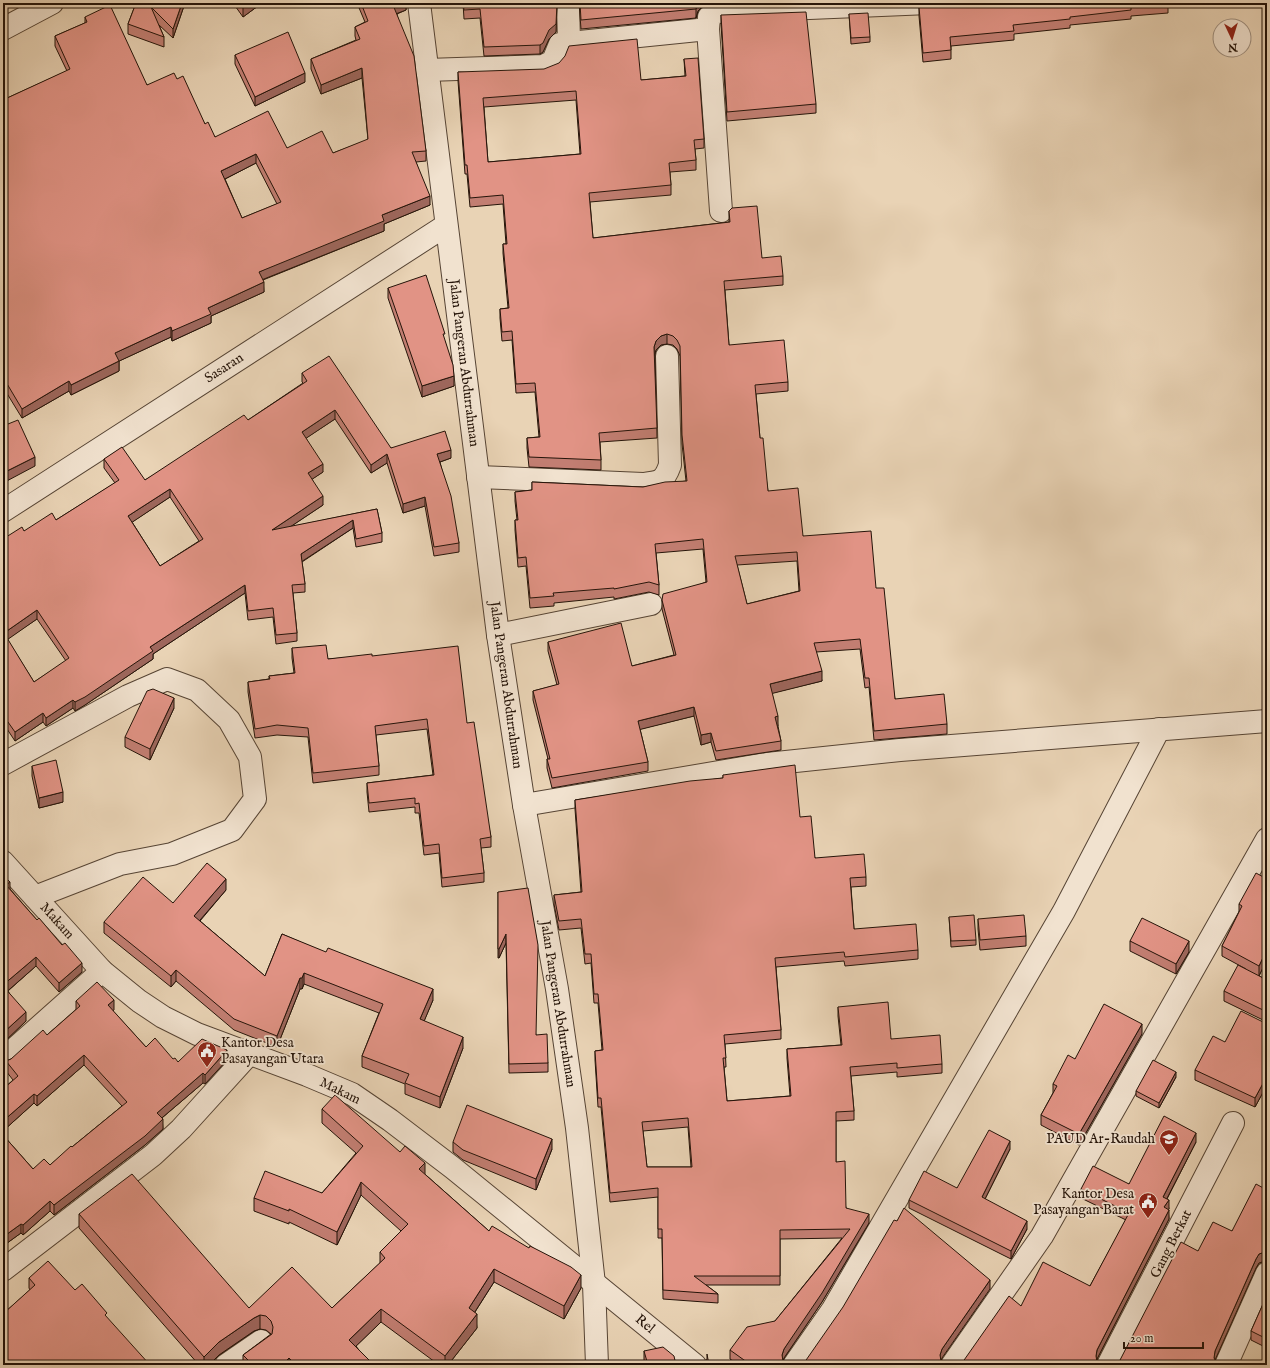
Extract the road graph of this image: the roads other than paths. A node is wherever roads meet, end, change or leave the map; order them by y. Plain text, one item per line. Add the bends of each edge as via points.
1 (52, 3) edge
2 (419, 3) edge
3 (568, 3) edge
4 (928, 3) edge
5 (3, 29) edge
6 (708, 29) junction
7 (570, 42) junction
8 (427, 70) junction
9 (721, 211) dead end
10 (446, 226) junction
11 (667, 356) dead end
12 (478, 477) junction
13 (3, 511) edge
14 (651, 604) dead end
15 (498, 635) junction
16 (1267, 720) edge
17 (1159, 729) junction
18 (3, 764) edge
19 (524, 805) junction
20 (1267, 839) edge
21 (3, 862) edge
22 (35, 897) junction
23 (102, 971) junction
24 (250, 1054) junction
25 (3, 1059) edge
26 (1233, 1123) dead end
27 (3, 1270) edge
28 (1267, 1273) edge
29 (594, 1284) junction
30 (261, 1340) edge
31 (226, 1365) edge
32 (597, 1365) edge
33 (695, 1365) edge
34 (794, 1365) edge
35 (952, 1365) edge
36 (1108, 1365) edge
37 (1226, 1365) edge

1 - 5 street
2 - 8 street, Jalan Pangeran Abdurrahman
3 - 7 street
4 - 6 street via 717,12 709,17
6 - 7 street
6 - 9 street
7 - 8 street via 560,44 553,60 543,66
8 - 10 street, Jalan Pangeran Abdurrahman
10 - 12 street, Jalan Pangeran Abdurrahman
10 - 13 street, Sasaran
11 - 12 street via 670,465 660,482 643,484
12 - 15 street, Jalan Pangeran Abdurrahman
14 - 15 street
15 - 19 street, Jalan Pangeran Abdurrahman
16 - 17 street
17 - 19 street via 900,750 767,764
17 - 34 street via 1064,911 833,1309
18 - 22 street via 128,696 167,679 197,690 229,720 250,757 255,799 232,830 172,854 120,864
19 - 29 street, Jalan Pangeran Abdurrahman via 557,989
20 - 35 street via 1042,1236
21 - 22 street, Makam
22 - 23 street, Makam
23 - 24 street, Makam via 163,1017 197,1034
23 - 25 street
24 - 27 street via 181,1129 153,1155
24 - 29 street, Makam via 352,1094 453,1168
26 - 36 street, Gang Berkat
28 - 37 street
29 - 32 street, Jalan Pangeran Abdurrahman
29 - 33 street, Rel
30 - 31 street

